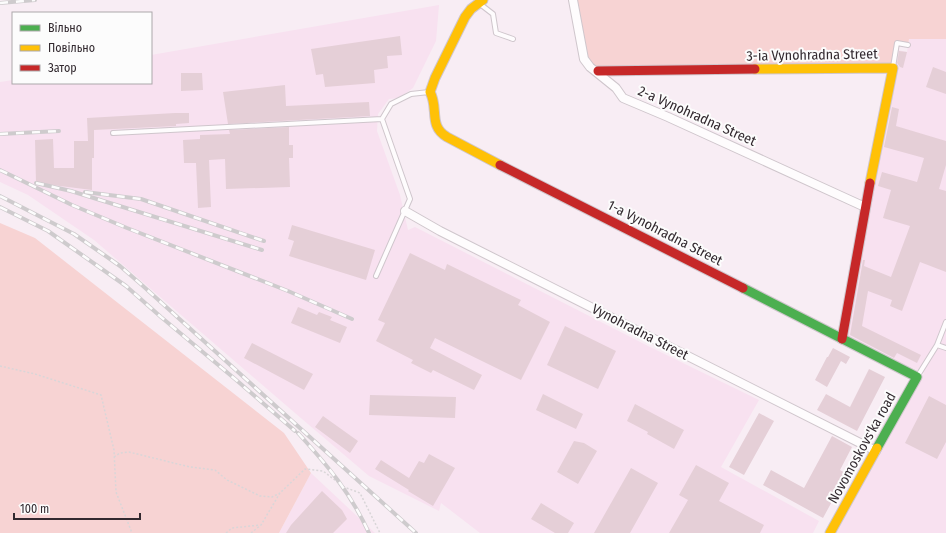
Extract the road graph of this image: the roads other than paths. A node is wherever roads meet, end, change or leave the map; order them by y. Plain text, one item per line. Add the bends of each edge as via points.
1 (573, 0) edge
2 (481, 1) edge
3 (513, 39) dead end
4 (908, 45) dead end
5 (893, 68) junction
6 (598, 71) dead end
7 (430, 92) junction
8 (382, 119) junction
9 (113, 132) dead end
10 (865, 207) junction
11 (405, 211) junction
12 (376, 276) dead end
13 (946, 322) edge
14 (842, 339) junction
15 (937, 345) junction
16 (946, 348) edge
17 (917, 377) junction
18 (876, 451) junction
19 (830, 533) edge

1 - 10 street, 2-a Vynohradna Street via 584,59 616,88 623,98
2 - 3 lane via 493,14 496,33
2 - 7 street via 465,17
4 - 5 lane via 898,43
5 - 6 street, 3-ia Vynohradna Street
5 - 10 street, 3-ia Vynohradna Street
7 - 8 lane via 411,94 391,104
7 - 14 street, 1-a Vynohradna Street via 434,98 437,129 448,138
8 - 9 lane
8 - 11 lane via 410,199
10 - 14 street, 3-ia Vynohradna Street
11 - 12 lane
11 - 18 street, Vynohradna Street
13 - 15 lane
14 - 17 street, 1-a Vynohradna Street
15 - 16 lane
15 - 17 lane
17 - 18 street, Novomoskovs'ka road
18 - 19 street, Novomoskovs'ka road

